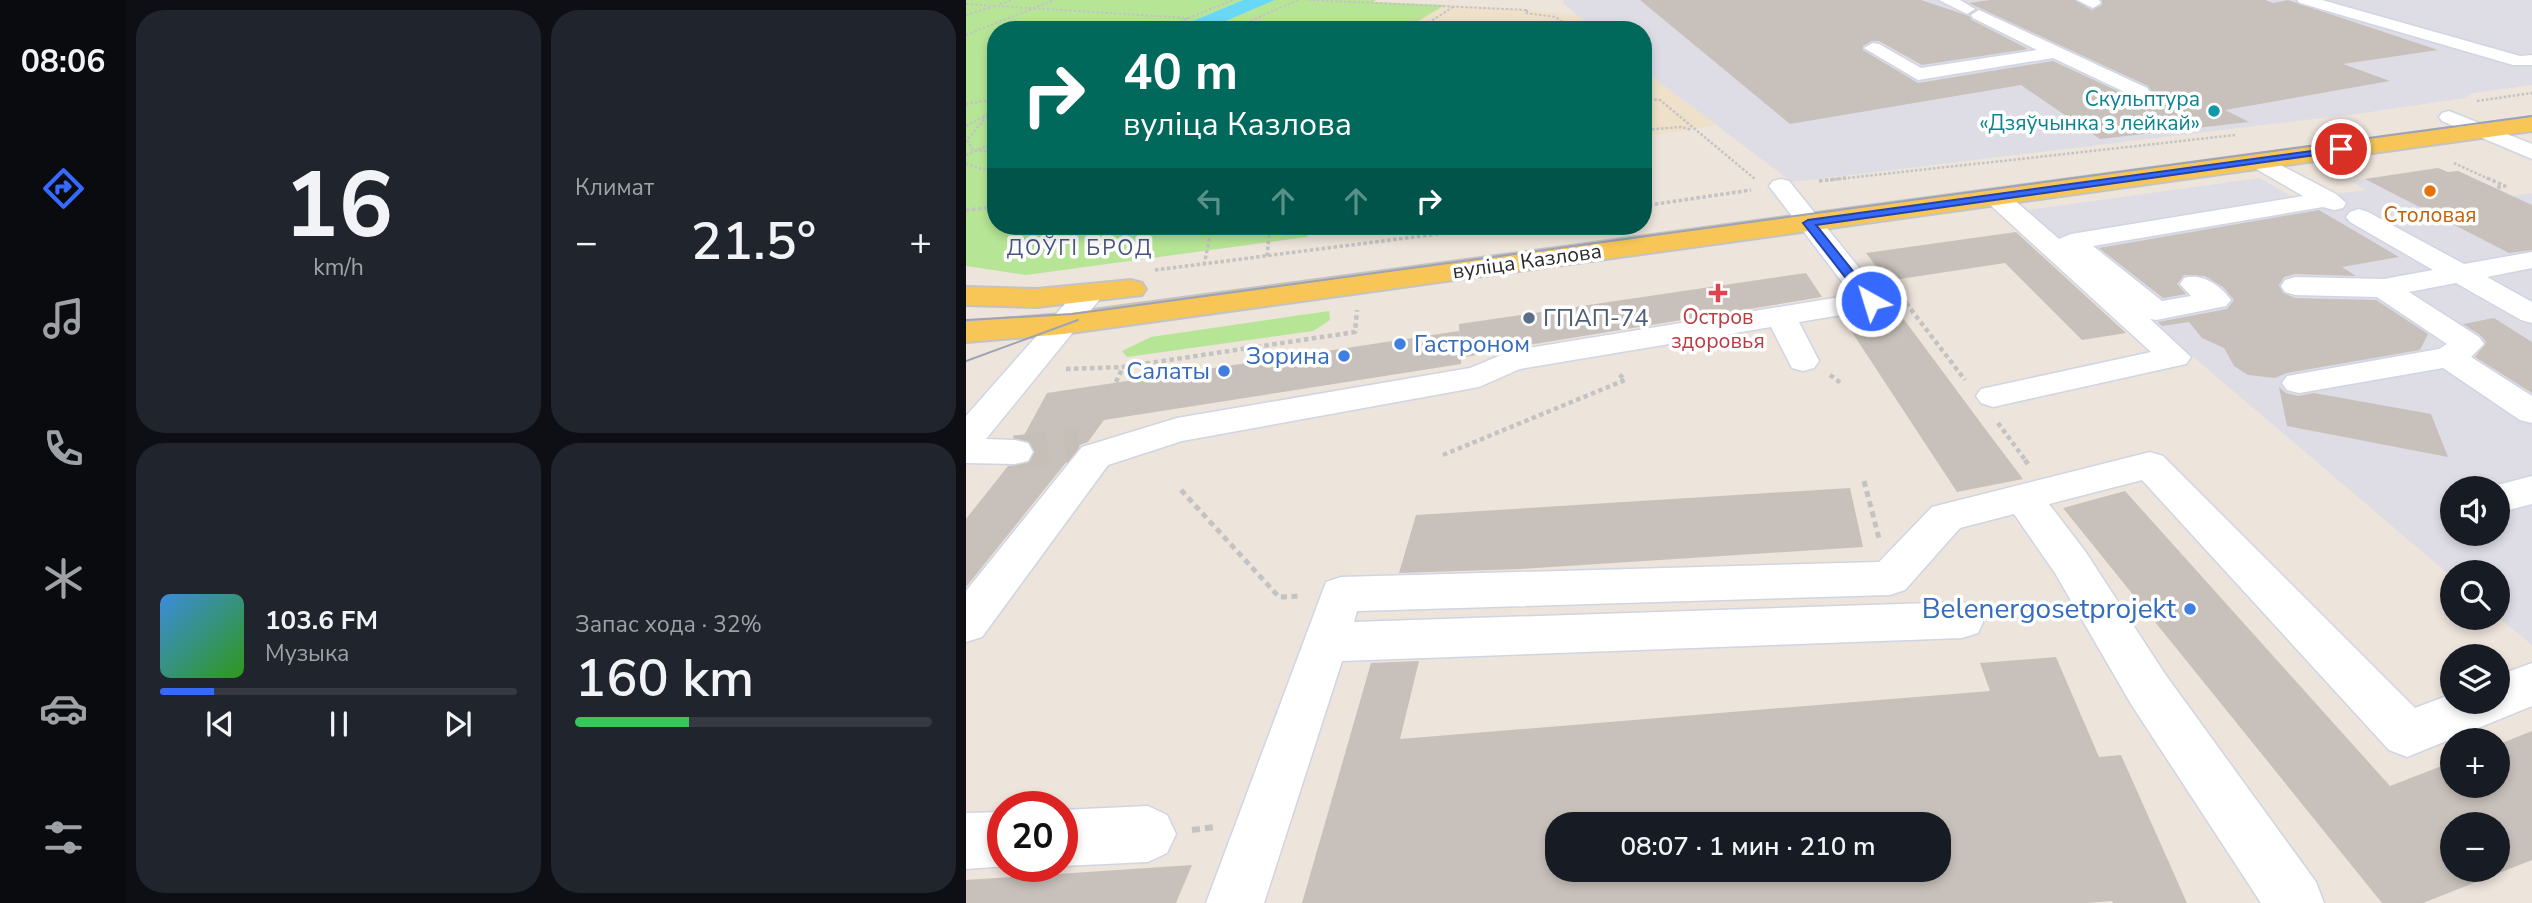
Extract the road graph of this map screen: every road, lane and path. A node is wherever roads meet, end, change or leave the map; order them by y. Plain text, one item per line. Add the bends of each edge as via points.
1 (1013, 0) edge
2 (1054, 0) edge
3 (1233, 0) edge
4 (1298, 0) edge
5 (1308, 0) edge
6 (1947, 0) edge
7 (2305, 0) edge
8 (966, 4) edge
9 (995, 6) junction
10 (1454, 6) junction
11 (1035, 8) junction
12 (966, 15) edge
13 (1188, 18) junction
14 (1002, 21) edge
15 (1181, 21) edge
16 (1250, 21) edge
17 (1431, 21) edge
18 (1561, 21) edge
19 (987, 27) edge
20 (966, 35) edge
21 (1873, 48) dead end
22 (2055, 52) junction
23 (2532, 60) edge
24 (2140, 92) dead end
25 (2532, 93) edge
26 (1652, 99) edge
27 (987, 100) edge
28 (2477, 101) dead end
29 (966, 104) edge
30 (2532, 105) edge
31 (987, 116) joint
32 (2449, 117) junction
33 (2532, 124) edge
34 (966, 126) edge
35 (1652, 129) edge
36 (1696, 131) junction
37 (2482, 131) junction
38 (2246, 133) dead end
39 (987, 147) edge
40 (979, 151) junction
41 (987, 151) edge
42 (2532, 152) edge
43 (966, 155) edge
44 (2259, 160) junction
45 (2450, 161) dead end
46 (966, 164) edge
47 (987, 170) edge
48 (2014, 172) dead end
49 (1819, 181) dead end
50 (1945, 181) dead end
51 (2495, 188) dead end
52 (1996, 197) junction
53 (1794, 203) junction
54 (987, 208) edge
55 (2345, 209) junction
56 (966, 210) edge
57 (1652, 212) edge
58 (1652, 212) edge
59 (1652, 227) edge
60 (1209, 235) edge
61 (1269, 235) edge
62 (1430, 235) edge
63 (1538, 235) edge
64 (1601, 235) edge
65 (1266, 256) junction
66 (2532, 260) edge
67 (1204, 265) junction
68 (1152, 271) dead end
69 (2462, 274) junction
70 (2194, 284) dead end
71 (2295, 286) dead end
72 (2384, 288) junction
73 (1089, 294) junction
74 (966, 296) edge
75 (2532, 314) edge
76 (1781, 317) junction
77 (1063, 324) junction
78 (966, 332) edge
79 (1592, 347) junction
80 (2449, 357) junction
81 (1803, 361) dead end
82 (1123, 367) dead end
83 (1115, 382) dead end
84 (2299, 383) dead end
85 (1993, 396) dead end
86 (2532, 412) edge
87 (966, 439) edge
88 (966, 451) edge
89 (1016, 452) tunnel mouth
90 (1443, 456) dead end
91 (1864, 481) dead end
92 (1181, 490) dead end
93 (2532, 490) edge
94 (2022, 496) junction
95 (2510, 496) edge
96 (1889, 578) junction
97 (1279, 597) dead end
98 (1962, 620) dead end
99 (966, 624) edge
100 (1324, 642) junction
101 (2532, 684) edge
102 (2510, 693) edge
103 (2458, 714) edge
104 (1260, 822) junction
105 (1148, 834) joint
106 (1078, 837) edge
107 (987, 840) edge
108 (966, 841) edge
109 (1235, 903) edge
110 (2295, 903) edge

1 - 9 path
2 - 11 path
3 - 13 path
4 - 16 path
5 - 10 path
6 - 22 street
7 - 23 street via 2519,61
8 - 9 path
9 - 11 path
9 - 12 path
10 - 17 path
10 - 18 path via 1528,10 1525,13
11 - 13 path
11 - 14 path
13 - 15 path
19 - 20 path
21 - 22 street via 1918,74
22 - 24 street
25 - 28 path
26 - 36 path via 1660,100
27 - 29 path
30 - 32 main road
31 - 34 path
31 - 40 path via 967,140
32 - 37 street
32 - 48 main road
33 - 37 main road, вуліца Казлова
35 - 36 path
36 - 57 path via 1759,182 1751,191
37 - 42 street
37 - 44 main road, вуліца Казлова
38 - 49 path
39 - 40 path
40 - 41 path
40 - 43 path
44 - 52 main road, вуліца Казлова
44 - 55 street
45 - 51 path via 2505,186
46 - 47 path
50 - 53 main road, вуліца Казлова
52 - 53 main road, вуліца Казлова
52 - 85 street via 2175,357
53 - 58 main road, вуліца Казлова
53 - 59 main road, вуліца Казлова
53 - 76 street via 1871,301
54 - 56 path
55 - 69 street
55 - 70 street via 2071,242 2156,311 2216,300
60 - 67 path
61 - 65 path
62 - 65 path
63 - 73 main road, вуліца Казлова
64 - 77 main road, вуліца Казлова
65 - 67 path
66 - 69 street
67 - 68 path
69 - 72 street
69 - 75 street
71 - 72 street
72 - 80 street via 2468,344
73 - 74 main road, вуліца Казлова
73 - 77 street
76 - 79 street
76 - 81 street
77 - 78 main road, вуліца Казлова
77 - 87 street
79 - 90 path via 1625,380
79 - 99 street via 1511,360 1479,377 1087,450
80 - 84 street
80 - 86 street
82 - 83 path
88 - 89 street
91 - 96 path
92 - 97 path
93 - 95 street
94 - 96 street via 1946,517
94 - 103 street via 2150,465 2407,734
94 - 110 street
96 - 100 street via 1341,594
98 - 100 street
100 - 104 street
101 - 102 street
104 - 105 path
104 - 109 street
105 - 106 street
107 - 108 street

